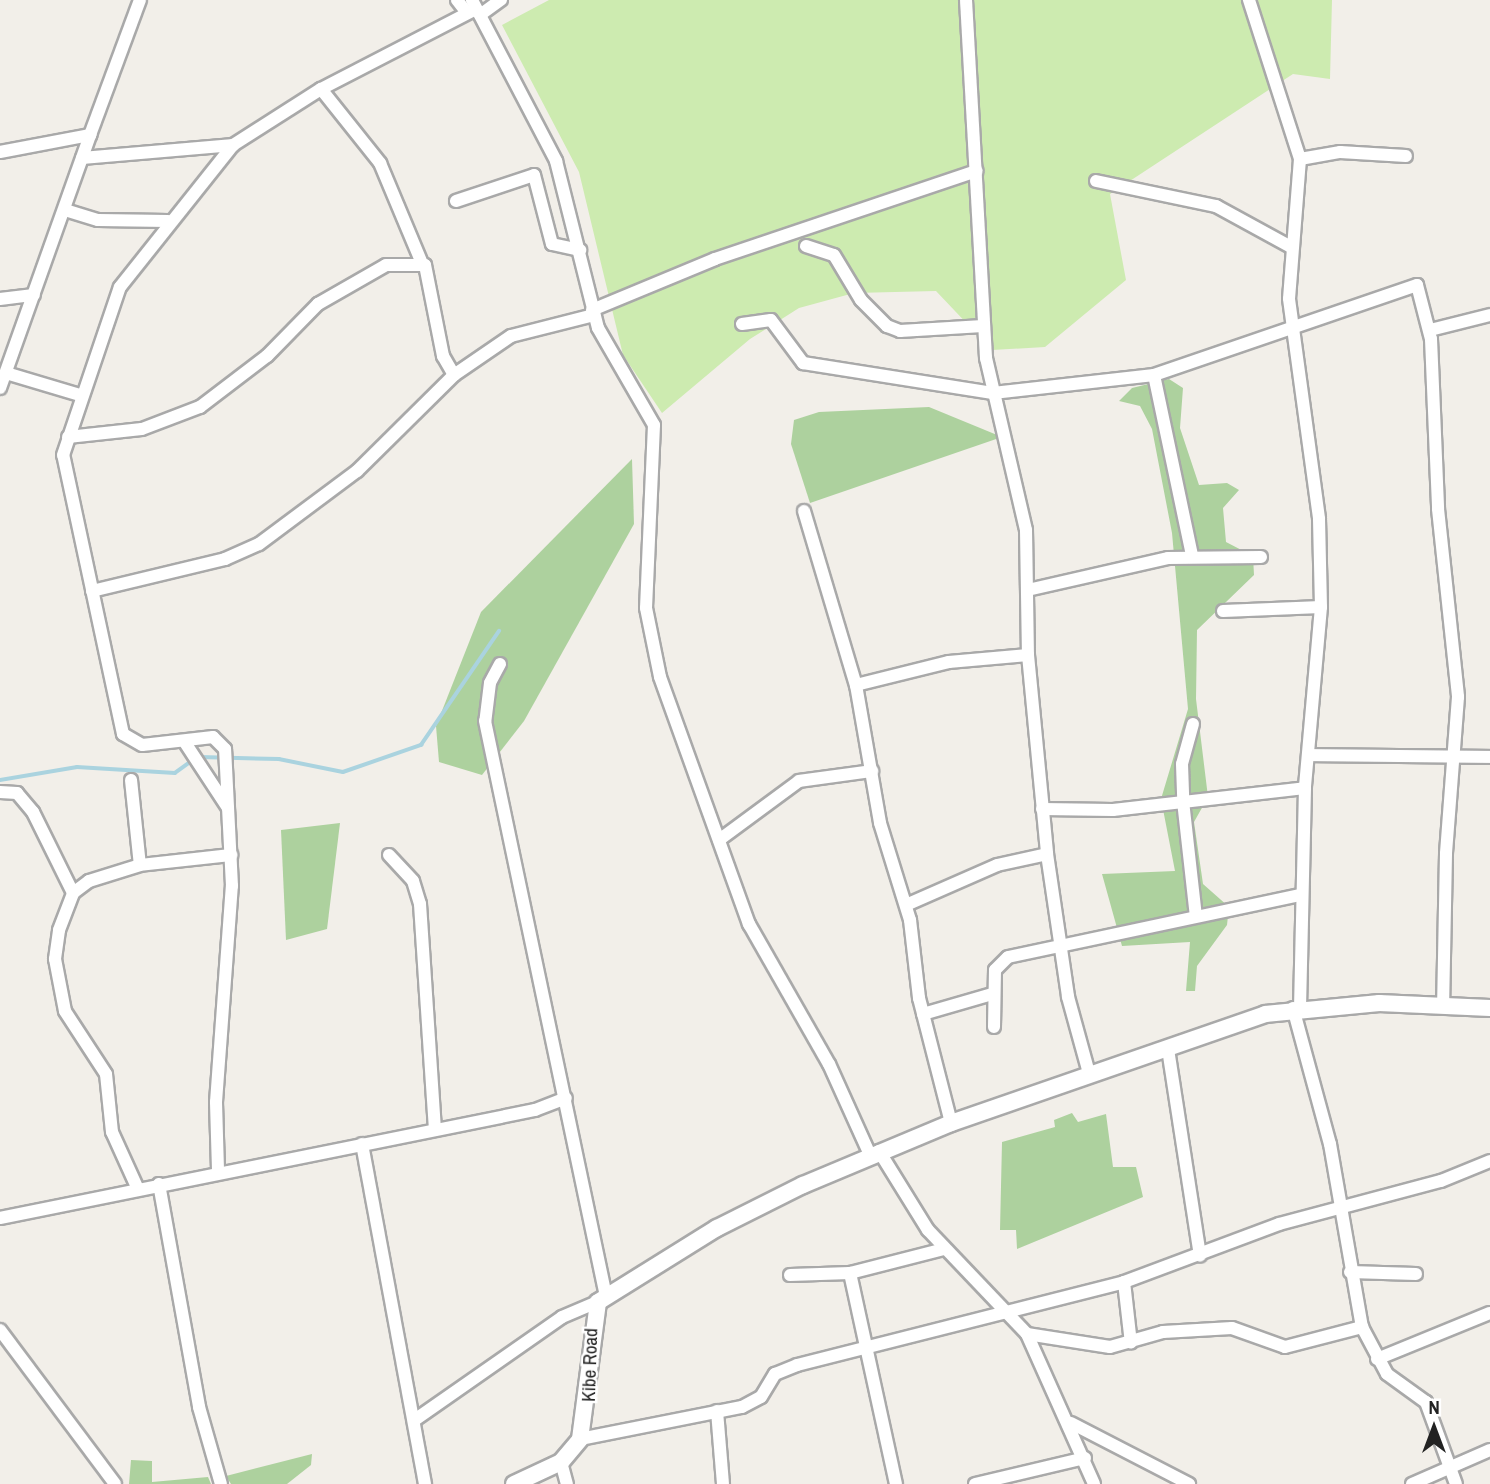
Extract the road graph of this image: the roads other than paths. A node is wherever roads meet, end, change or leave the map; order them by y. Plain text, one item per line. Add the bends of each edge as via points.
1 (140, 0) edge
2 (457, 0) edge
3 (501, 0) edge
4 (966, 0) edge
5 (1249, 0) edge
6 (474, 9) edge
7 (321, 89) junction
8 (90, 135) junction
9 (233, 145) junction
10 (0, 152) edge
11 (1406, 156) dead end
12 (82, 158) junction
13 (1300, 159) junction
14 (977, 171) junction
15 (1096, 181) dead end
16 (456, 201) dead end
17 (65, 210) junction
18 (168, 221) junction
19 (806, 246) dead end
20 (1291, 247) junction
21 (580, 250) junction
22 (421, 261) junction
23 (33, 295) junction
24 (0, 299) edge
25 (593, 313) junction
26 (1490, 314) edge
27 (742, 324) dead end
28 (983, 326) junction
29 (1293, 330) junction
30 (1430, 330) junction
31 (6, 373) junction
32 (454, 375) junction
33 (1154, 375) junction
34 (0, 388) edge
35 (993, 393) junction
36 (80, 395) junction
37 (68, 437) junction
38 (804, 511) dead end
39 (1192, 556) junction
40 (1261, 557) dead end
41 (1032, 589) junction
42 (92, 591) junction
43 (1321, 607) junction
44 (1223, 611) dead end
45 (1028, 655) junction
46 (500, 664) dead end
47 (856, 685) junction
48 (1193, 724) dead end
49 (184, 741) junction
50 (1308, 755) junction
51 (1490, 757) edge
52 (1457, 758) junction
53 (872, 771) junction
54 (131, 780) dead end
55 (1305, 788) junction
56 (0, 792) edge
57 (1182, 801) junction
58 (228, 808) junction
59 (1042, 809) junction
60 (719, 839) junction
61 (1047, 854) junction
62 (231, 855) junction
63 (389, 855) dead end
64 (140, 865) junction
65 (73, 893) junction
66 (1300, 895) junction
67 (906, 905) junction
68 (1196, 916) junction
69 (1059, 943) junction
70 (992, 994) junction
71 (1443, 1004) junction
72 (1296, 1007) junction
73 (1490, 1008) edge
74 (923, 1014) junction
75 (994, 1027) dead end
76 (1167, 1049) junction
77 (1089, 1073) junction
78 (566, 1098) junction
79 (951, 1123) junction
80 (435, 1130) junction
81 (362, 1144) junction
82 (874, 1153) junction
83 (1490, 1161) edge
84 (218, 1170) junction
85 (159, 1184) junction
86 (137, 1187) junction
87 (1340, 1207) junction
88 (0, 1218) edge
89 (944, 1249) junction
90 (1200, 1256) junction
91 (1350, 1272) junction
92 (850, 1273) junction
93 (1416, 1274) dead end
94 (790, 1275) dead end
95 (1124, 1282) junction
96 (602, 1299) junction
97 (1000, 1310) junction
98 (1490, 1313) edge
99 (1362, 1327) junction
100 (0, 1330) edge
101 (1027, 1335) junction
102 (1131, 1343) junction
103 (869, 1350) junction
104 (1377, 1359) junction
105 (717, 1411) junction
106 (416, 1419) junction
107 (1071, 1423) junction
108 (580, 1439) junction
109 (1490, 1450) edge
110 (1085, 1458) junction
111 (561, 1462) junction
112 (1454, 1478) edge
113 (113, 1483) edge
114 (221, 1484) edge
115 (425, 1484) edge
116 (514, 1484) edge
117 (567, 1484) edge
118 (723, 1484) edge
119 (896, 1484) edge
120 (975, 1484) edge
121 (1094, 1484) edge
122 (1189, 1484) edge
123 (1412, 1484) edge

1 - 8 street
2 - 6 street
3 - 6 street
4 - 14 street
5 - 13 street
6 - 7 street
6 - 21 street via 556,161
7 - 9 street
7 - 22 street via 380,163
8 - 10 street
8 - 12 street
9 - 12 street
9 - 18 street
11 - 13 street via 1340,152
12 - 17 street
13 - 20 street
14 - 25 street via 715,259
14 - 28 street
15 - 20 street via 1216,206
16 - 21 street via 534,175 552,244
17 - 18 street via 98,220
17 - 23 street
18 - 36 street via 110,306
19 - 28 street via 834,255 887,326 911,331
20 - 29 street
21 - 25 street
22 - 32 street via 443,355
22 - 37 street via 386,264 337,289 246,373 173,422
23 - 24 street
23 - 31 street
25 - 32 street via 511,337
25 - 60 street via 614,363 654,425 645,548 648,630
26 - 30 street
27 - 35 street via 771,320 803,363
28 - 35 street
29 - 30 street via 1412,283
29 - 33 street
29 - 43 street via 1319,519
30 - 52 street via 1438,509 1455,629
31 - 34 street
31 - 36 street
32 - 42 street via 357,471 259,544 225,559
33 - 35 street
33 - 39 street
35 - 41 street via 1022,502
36 - 37 street
37 - 42 street via 66,492
38 - 47 street
39 - 40 street
39 - 41 street
41 - 45 street
42 - 49 street via 123,734 134,744
43 - 44 street
43 - 50 street
45 - 47 street via 949,662
45 - 59 street
46 - 78 street via 490,683 485,721
47 - 53 street
48 - 57 street via 1182,764
49 - 58 street
49 - 58 street via 214,737 225,749
50 - 52 street
50 - 55 street
51 - 52 street
52 - 71 street via 1446,854
53 - 60 street via 799,782
53 - 67 street
54 - 64 street
55 - 57 street
55 - 66 street
56 - 65 street via 17,793 33,812
57 - 59 street via 1113,810
57 - 68 street
58 - 62 street
59 - 61 street
60 - 82 street via 761,949
61 - 67 street via 997,865
61 - 69 street
62 - 64 street
62 - 84 street
63 - 80 street via 413,881 420,904
64 - 65 street via 89,881
65 - 86 street via 56,945 56,978 71,1026 106,1074 112,1132
66 - 68 street
66 - 72 street
67 - 74 street
68 - 69 street
69 - 70 street via 998,965
69 - 77 street
70 - 74 street
70 - 75 street
71 - 72 street
71 - 73 street
72 - 76 street
72 - 87 street
74 - 79 street
76 - 77 street
76 - 90 street
77 - 79 street
78 - 80 street
78 - 96 street
79 - 82 street
80 - 81 street
81 - 84 street
81 - 106 street
82 - 89 street
82 - 96 street via 717,1228
83 - 87 street
84 - 85 street
85 - 86 street
85 - 114 street via 199,1407
86 - 88 street
87 - 90 street
87 - 91 street
89 - 92 street
89 - 97 street
90 - 95 street
91 - 93 street
91 - 99 street
92 - 94 street
92 - 103 street
95 - 97 street
95 - 102 street
96 - 106 street via 562,1317
96 - 108 street, Kibe Road via 589,1338 588,1415
97 - 101 street
97 - 103 street
98 - 104 street
99 - 102 street via 1285,1347 1232,1328 1163,1332
99 - 104 street
100 - 113 street
101 - 102 street via 1080,1345
101 - 107 street
103 - 105 street via 782,1370 752,1404
103 - 119 street
104 - 112 street via 1426,1402
105 - 108 street
105 - 118 street
106 - 115 street
107 - 110 street
107 - 122 street
108 - 111 street, Kibe Road
109 - 112 street
110 - 120 street
110 - 121 street
111 - 116 street, Kibe Road
111 - 117 street
112 - 123 street

